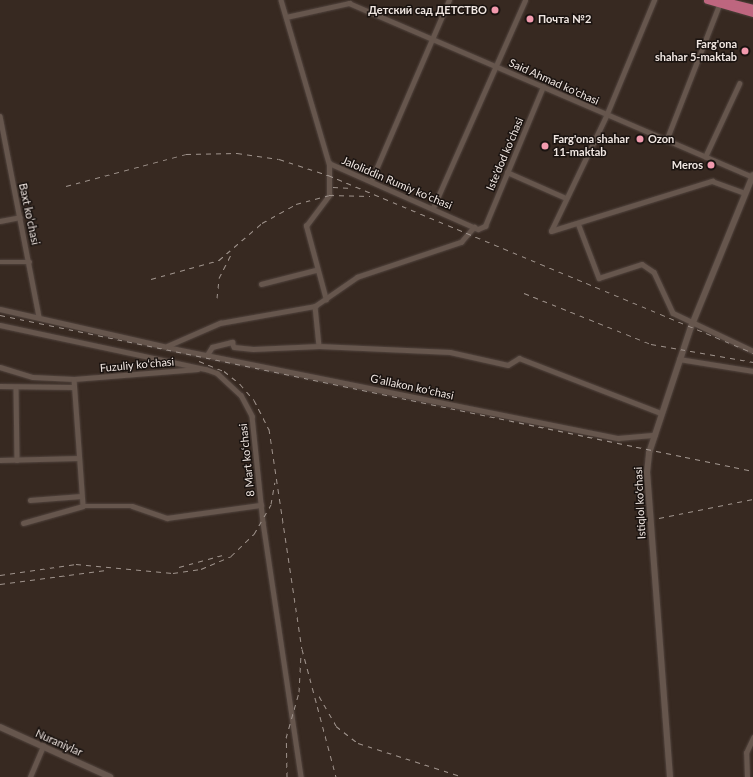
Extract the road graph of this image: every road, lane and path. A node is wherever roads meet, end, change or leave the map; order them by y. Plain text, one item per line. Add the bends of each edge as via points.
1 (281, 0) edge
2 (449, 0) edge
3 (524, 0) edge
4 (654, 0) edge
5 (707, 0) edge
6 (349, 1) edge
7 (720, 3) edge
8 (753, 8) edge
9 (753, 14) edge
10 (286, 17) junction
11 (435, 38) junction
12 (495, 65) junction
13 (739, 84) dead end
14 (543, 87) junction
15 (0, 116) edge
16 (606, 116) junction
17 (666, 141) junction
18 (6, 145) junction
19 (0, 146) edge
20 (705, 157) junction
21 (329, 164) junction
22 (507, 172) junction
23 (753, 176) edge
24 (371, 181) junction
25 (745, 193) junction
26 (566, 198) junction
27 (433, 208) junction
28 (20, 217) junction
29 (0, 221) edge
30 (578, 223) junction
31 (474, 227) junction
32 (483, 228) joint
33 (0, 262) edge
34 (30, 262) junction
35 (316, 270) junction
36 (261, 284) dead end
37 (326, 300) junction
38 (315, 306) junction
39 (0, 309) edge
40 (39, 316) junction
41 (693, 323) junction
42 (0, 325) edge
43 (167, 346) junction
44 (319, 346) junction
45 (753, 351) edge
46 (207, 355) junction
47 (679, 359) junction
48 (0, 367) edge
49 (202, 368) junction
50 (753, 371) edge
51 (74, 379) junction
52 (0, 386) edge
53 (73, 387) junction
54 (16, 388) junction
55 (661, 413) junction
56 (655, 435) junction
57 (79, 458) junction
58 (0, 460) edge
59 (17, 460) junction
60 (81, 496) junction
61 (30, 500) dead end
62 (261, 505) junction
63 (83, 506) junction
64 (23, 523) dead end
65 (0, 727) edge
66 (753, 738) edge
67 (43, 746) junction
68 (30, 777) edge
69 (110, 777) edge
70 (301, 777) edge
71 (670, 777) edge
72 (747, 777) edge

1 - 10 street, Jaloliddin Rumiy koʻchasi
2 - 11 street
3 - 12 street
4 - 16 street
5 - 7 main road
6 - 10 street
6 - 11 street, Said Ahmad ko'chasi
7 - 8 main road
7 - 9 main road
7 - 17 street
10 - 21 street, Jaloliddin Rumiy koʻchasi
11 - 12 street, Said Ahmad ko'chasi
11 - 24 street
12 - 14 street, Said Ahmad ko'chasi
12 - 27 street
13 - 20 street
14 - 16 street, Said Ahmad ko'chasi
14 - 22 street, Iste'dod ko'chasi
15 - 18 street, Baxt koʻchasi
16 - 17 street, Said Ahmad ko'chasi
16 - 26 street
17 - 20 street, Said Ahmad ko'chasi
18 - 19 street
18 - 28 street, Baxt koʻchasi
20 - 23 street, Said Ahmad ko'chasi
21 - 24 street, Jaloliddin Rumiy koʻchasi
21 - 35 street via 329,195 306,226
22 - 26 street
22 - 32 street, Iste'dod ko'chasi
23 - 25 main road, Istiqlol ko'chasi
24 - 27 street, Jaloliddin Rumiy koʻchasi
25 - 30 street via 712,181
25 - 41 main road, Istiqlol ko'chasi
26 - 30 street via 551,231
27 - 31 street, Jaloliddin Rumiy koʻchasi
28 - 29 street
28 - 34 street, Baxt koʻchasi
30 - 41 street via 598,277 642,264 654,272 673,313
31 - 32 street, Jaloliddin Rumiy koʻchasi
31 - 37 street via 461,242 357,277
33 - 34 street
34 - 40 street, Baxt koʻchasi
35 - 36 street
35 - 37 street
37 - 38 street
38 - 43 street via 220,323
38 - 44 street
39 - 40 street, Gʻallakon koʻchasi
40 - 43 street, Gʻallakon koʻchasi
41 - 45 street
41 - 47 main road, Istiqlol ko'chasi
42 - 49 street, 8 Mart koʻchasi
43 - 46 street, Gʻallakon koʻchasi
44 - 46 street via 253,348 234,347 230,342 212,347
44 - 55 street via 450,352 508,365 519,358
46 - 56 street, Gʻallakon koʻchasi via 618,438
47 - 50 street
47 - 55 main road, Istiqlol ko'chasi
48 - 51 street, Fuzuliy koʻchasi via 33,377
49 - 51 street, Fuzuliy koʻchasi
49 - 62 street, 8 Mart koʻchasi via 218,373 241,394 252,416
51 - 53 street
52 - 54 street
53 - 54 street
53 - 57 street
54 - 59 street
55 - 56 main road, Istiqlol ko'chasi
56 - 71 main road, Istiqlol ko'chasi via 647,473
57 - 59 street
57 - 60 street
58 - 59 street
60 - 61 street
60 - 63 street
62 - 63 street via 167,518 132,506
62 - 70 street, 8 Mart koʻchasi
63 - 64 street
65 - 67 main road, Nuraniylar
66 - 72 street via 746,753
67 - 68 street
67 - 69 main road, Nuraniylar

